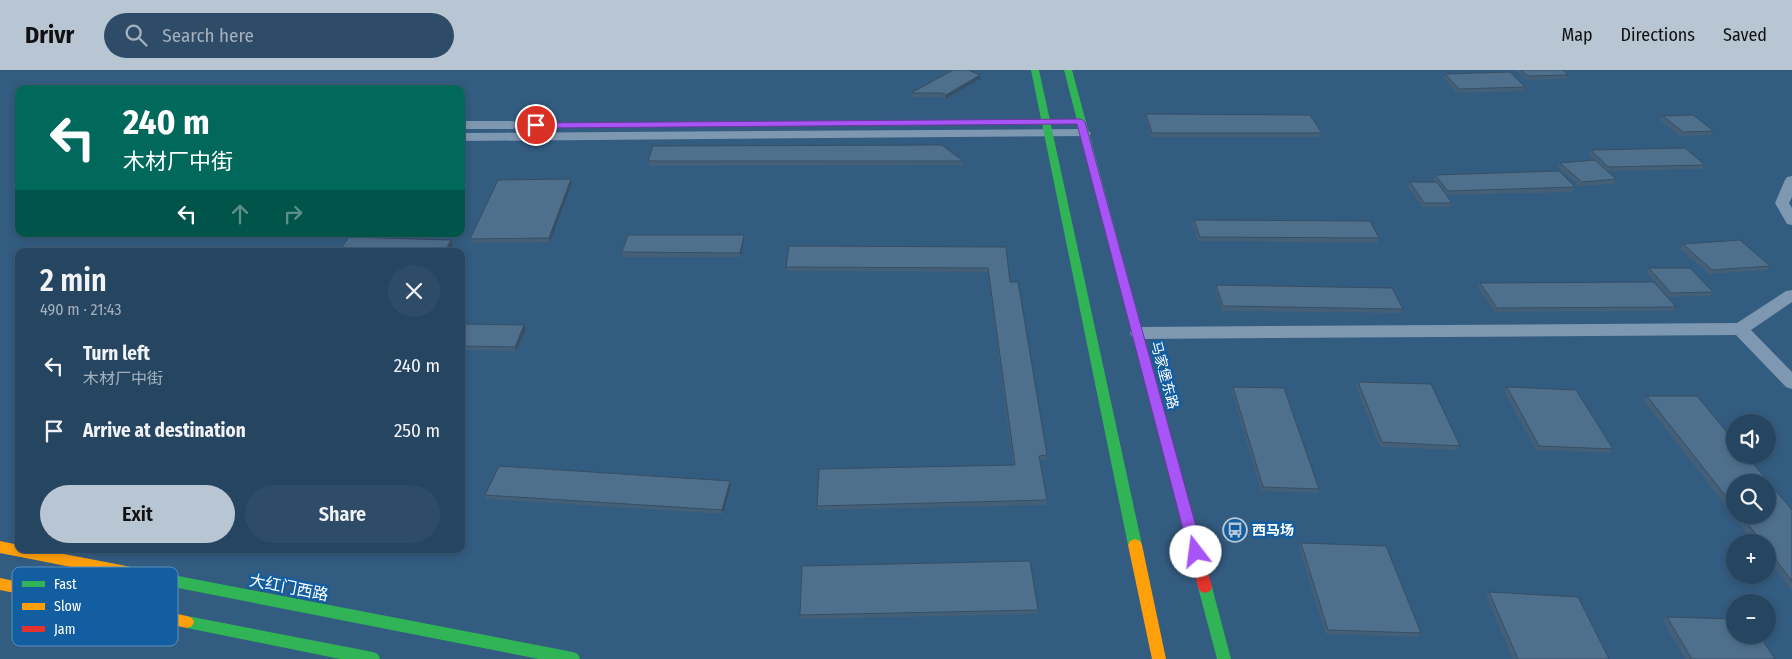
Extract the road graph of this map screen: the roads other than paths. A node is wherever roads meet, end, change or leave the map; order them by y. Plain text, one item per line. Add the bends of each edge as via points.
1 (1035, 70) edge
2 (1068, 70) edge
3 (465, 125) edge
4 (1082, 127) junction
5 (1048, 128) junction
6 (465, 138) edge
7 (1792, 180) edge
8 (1792, 221) edge
9 (1792, 295) edge
10 (1740, 329) junction
11 (1138, 332) junction
12 (1792, 383) edge
13 (0, 547) edge
14 (15, 550) edge
15 (31, 553) edge
16 (102, 567) edge
17 (178, 582) edge
18 (178, 620) edge
19 (373, 659) edge
20 (573, 659) edge
21 (1159, 659) edge
22 (1224, 659) edge

1 - 5 main road
2 - 4 main road, 马家堡东路
3 - 5 street
4 - 5 street
4 - 11 main road, 马家堡东路
5 - 6 street
5 - 21 main road
7 - 8 street via 1782,203
9 - 10 street
10 - 11 street
10 - 12 street
11 - 22 main road, 马家堡东路
13 - 14 main road, 大红门西路
15 - 16 main road, 大红门西路
17 - 20 main road, 大红门西路
18 - 19 main road

